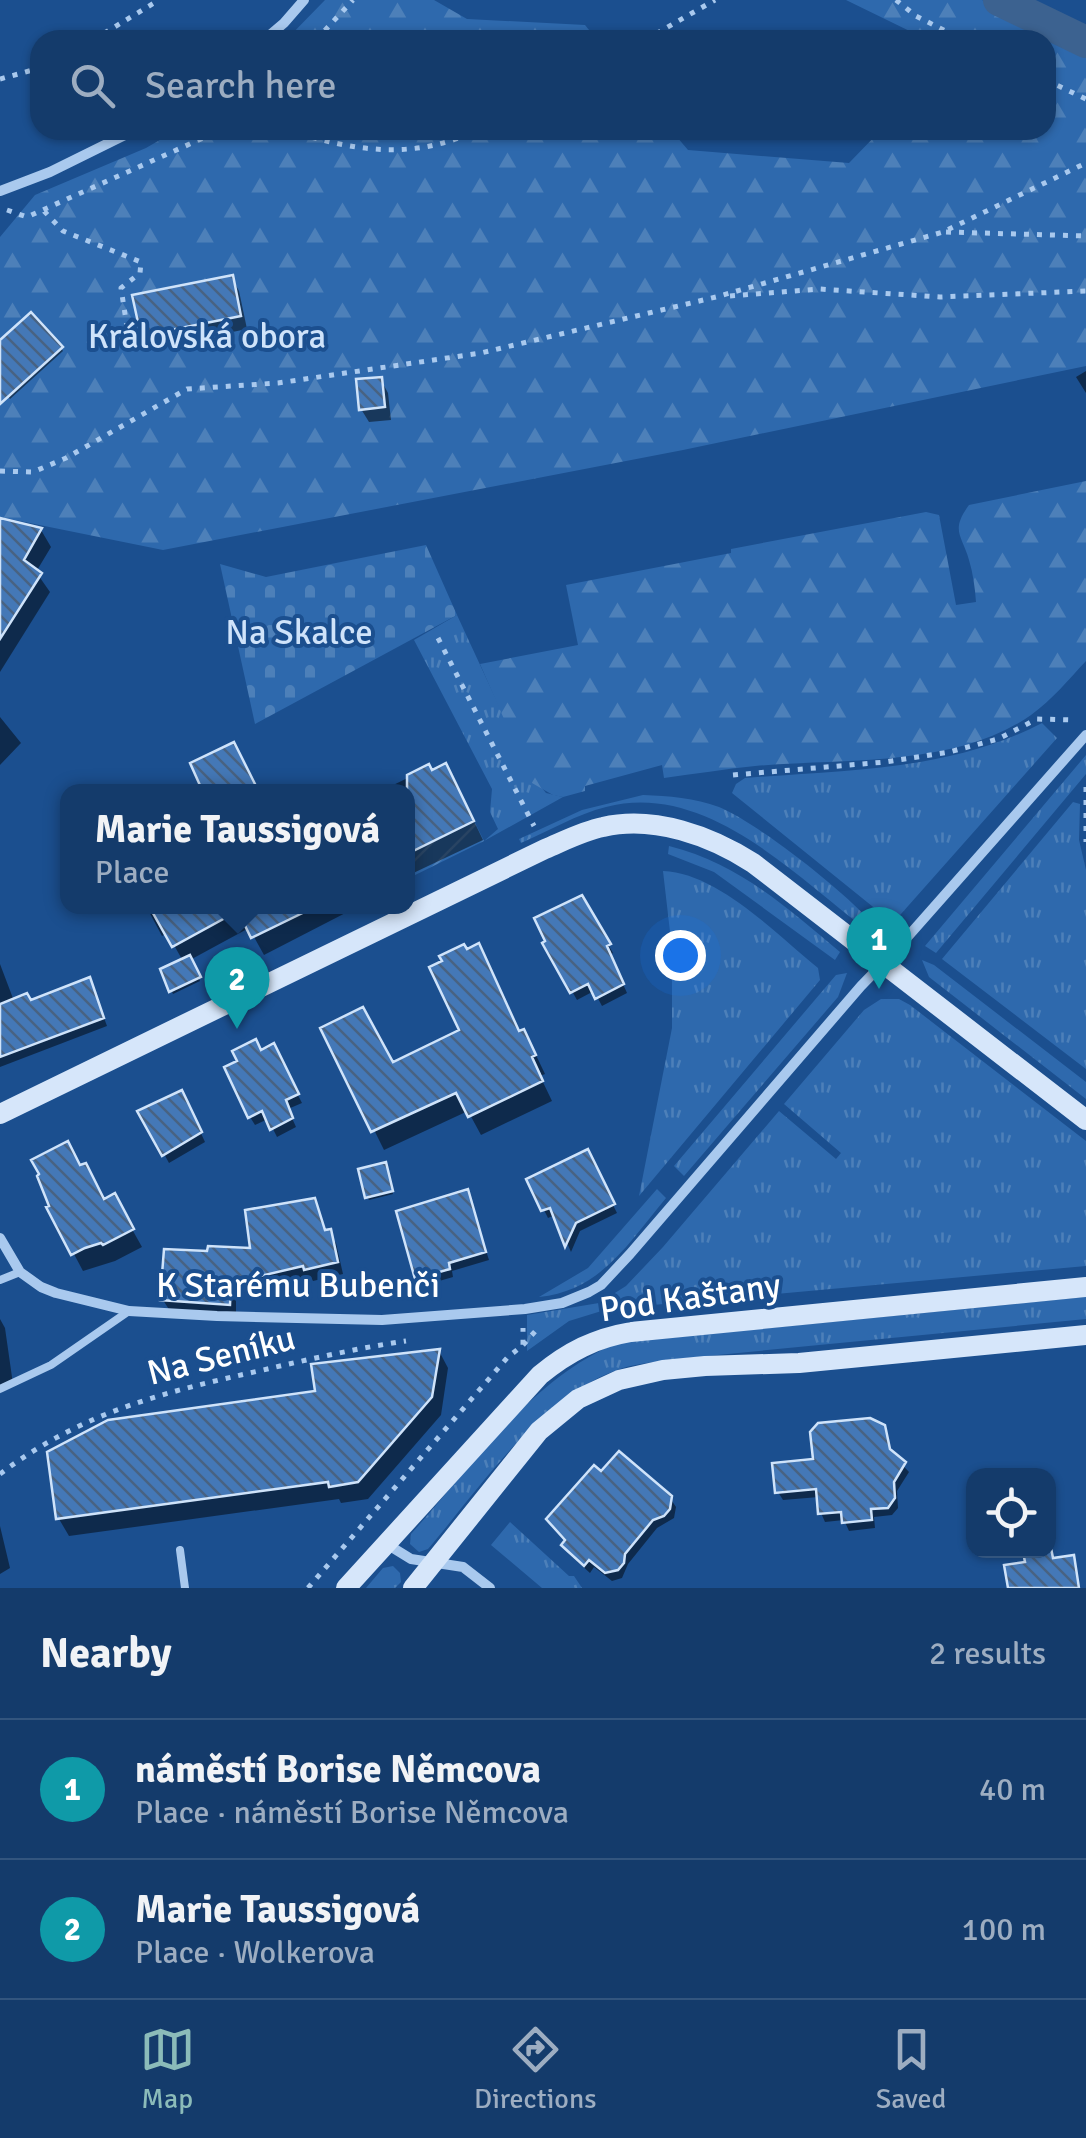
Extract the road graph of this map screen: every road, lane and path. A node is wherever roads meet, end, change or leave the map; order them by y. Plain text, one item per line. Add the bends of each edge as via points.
1 (159, 0) edge
2 (304, 0) edge
3 (353, 0) edge
4 (716, 0) edge
5 (896, 0) edge
6 (110, 30) edge
7 (276, 30) edge
8 (325, 30) edge
9 (663, 30) edge
10 (943, 30) edge
11 (30, 71) edge
12 (0, 79) edge
13 (1056, 85) edge
14 (1086, 99) edge
15 (115, 140) edge
16 (200, 140) edge
17 (320, 140) edge
18 (454, 140) edge
19 (1086, 164) edge
20 (0, 191) edge
21 (0, 207) edge
22 (44, 210) junction
23 (943, 232) junction
24 (1086, 236) edge
25 (1086, 292) edge
26 (716, 297) junction
27 (127, 327) dead end
28 (368, 370) junction
29 (369, 378) dead end
30 (0, 471) edge
31 (438, 638) dead end
32 (1086, 720) edge
33 (1086, 735) edge
34 (733, 776) dead end
35 (1086, 787) edge
36 (534, 826) dead end
37 (1086, 842) edge
38 (415, 912) edge
39 (411, 914) edge
40 (885, 963) junction
41 (0, 1114) edge
42 (1086, 1120) edge
43 (0, 1238) edge
44 (20, 1272) junction
45 (0, 1280) edge
46 (1086, 1287) edge
47 (129, 1310) junction
48 (524, 1335) dead end
49 (1086, 1335) edge
50 (413, 1340) dead end
51 (0, 1388) edge
52 (0, 1474) edge
53 (385, 1543) junction
54 (180, 1550) dead end
55 (434, 1563) junction
56 (186, 1588) edge
57 (308, 1588) edge
58 (346, 1588) edge
59 (412, 1588) edge
60 (490, 1588) edge

1 - 6 path
2 - 7 street
3 - 8 path
4 - 9 path
5 - 10 path
11 - 12 path
13 - 14 path
15 - 20 street
16 - 22 path
17 - 18 path via 408,151
19 - 23 path
21 - 22 path via 27,217
22 - 27 path via 63,231 141,262 140,273 121,288
23 - 24 path
23 - 26 path
25 - 26 path via 940,297 819,290
26 - 28 path via 481,353
28 - 29 path
28 - 30 path via 187,388 50,465
31 - 36 path
32 - 34 path via 1037,719 949,752
33 - 40 street, K Starému Bubenči
35 - 37 path
38 - 40 main road via 604,826 662,826 734,851
39 - 41 main road
40 - 42 main road
40 - 47 street, K Starému Bubenči via 613,1273 589,1292 562,1303 382,1320
43 - 44 street
44 - 45 lane
44 - 47 street, K Starému Bubenči via 56,1293
46 - 53 main road, Pod Kaštany via 630,1332 592,1342 540,1375
47 - 51 lane via 52,1365
48 - 57 path via 523,1346
49 - 55 main road, Pod Kaštany via 677,1369 619,1380 578,1399 539,1432
50 - 52 path, Na Seníku via 125,1404
53 - 55 street via 410,1559
53 - 58 main road, Pod Kaštany
54 - 56 lane
55 - 59 main road, Pod Kaštany
55 - 60 street via 463,1568

